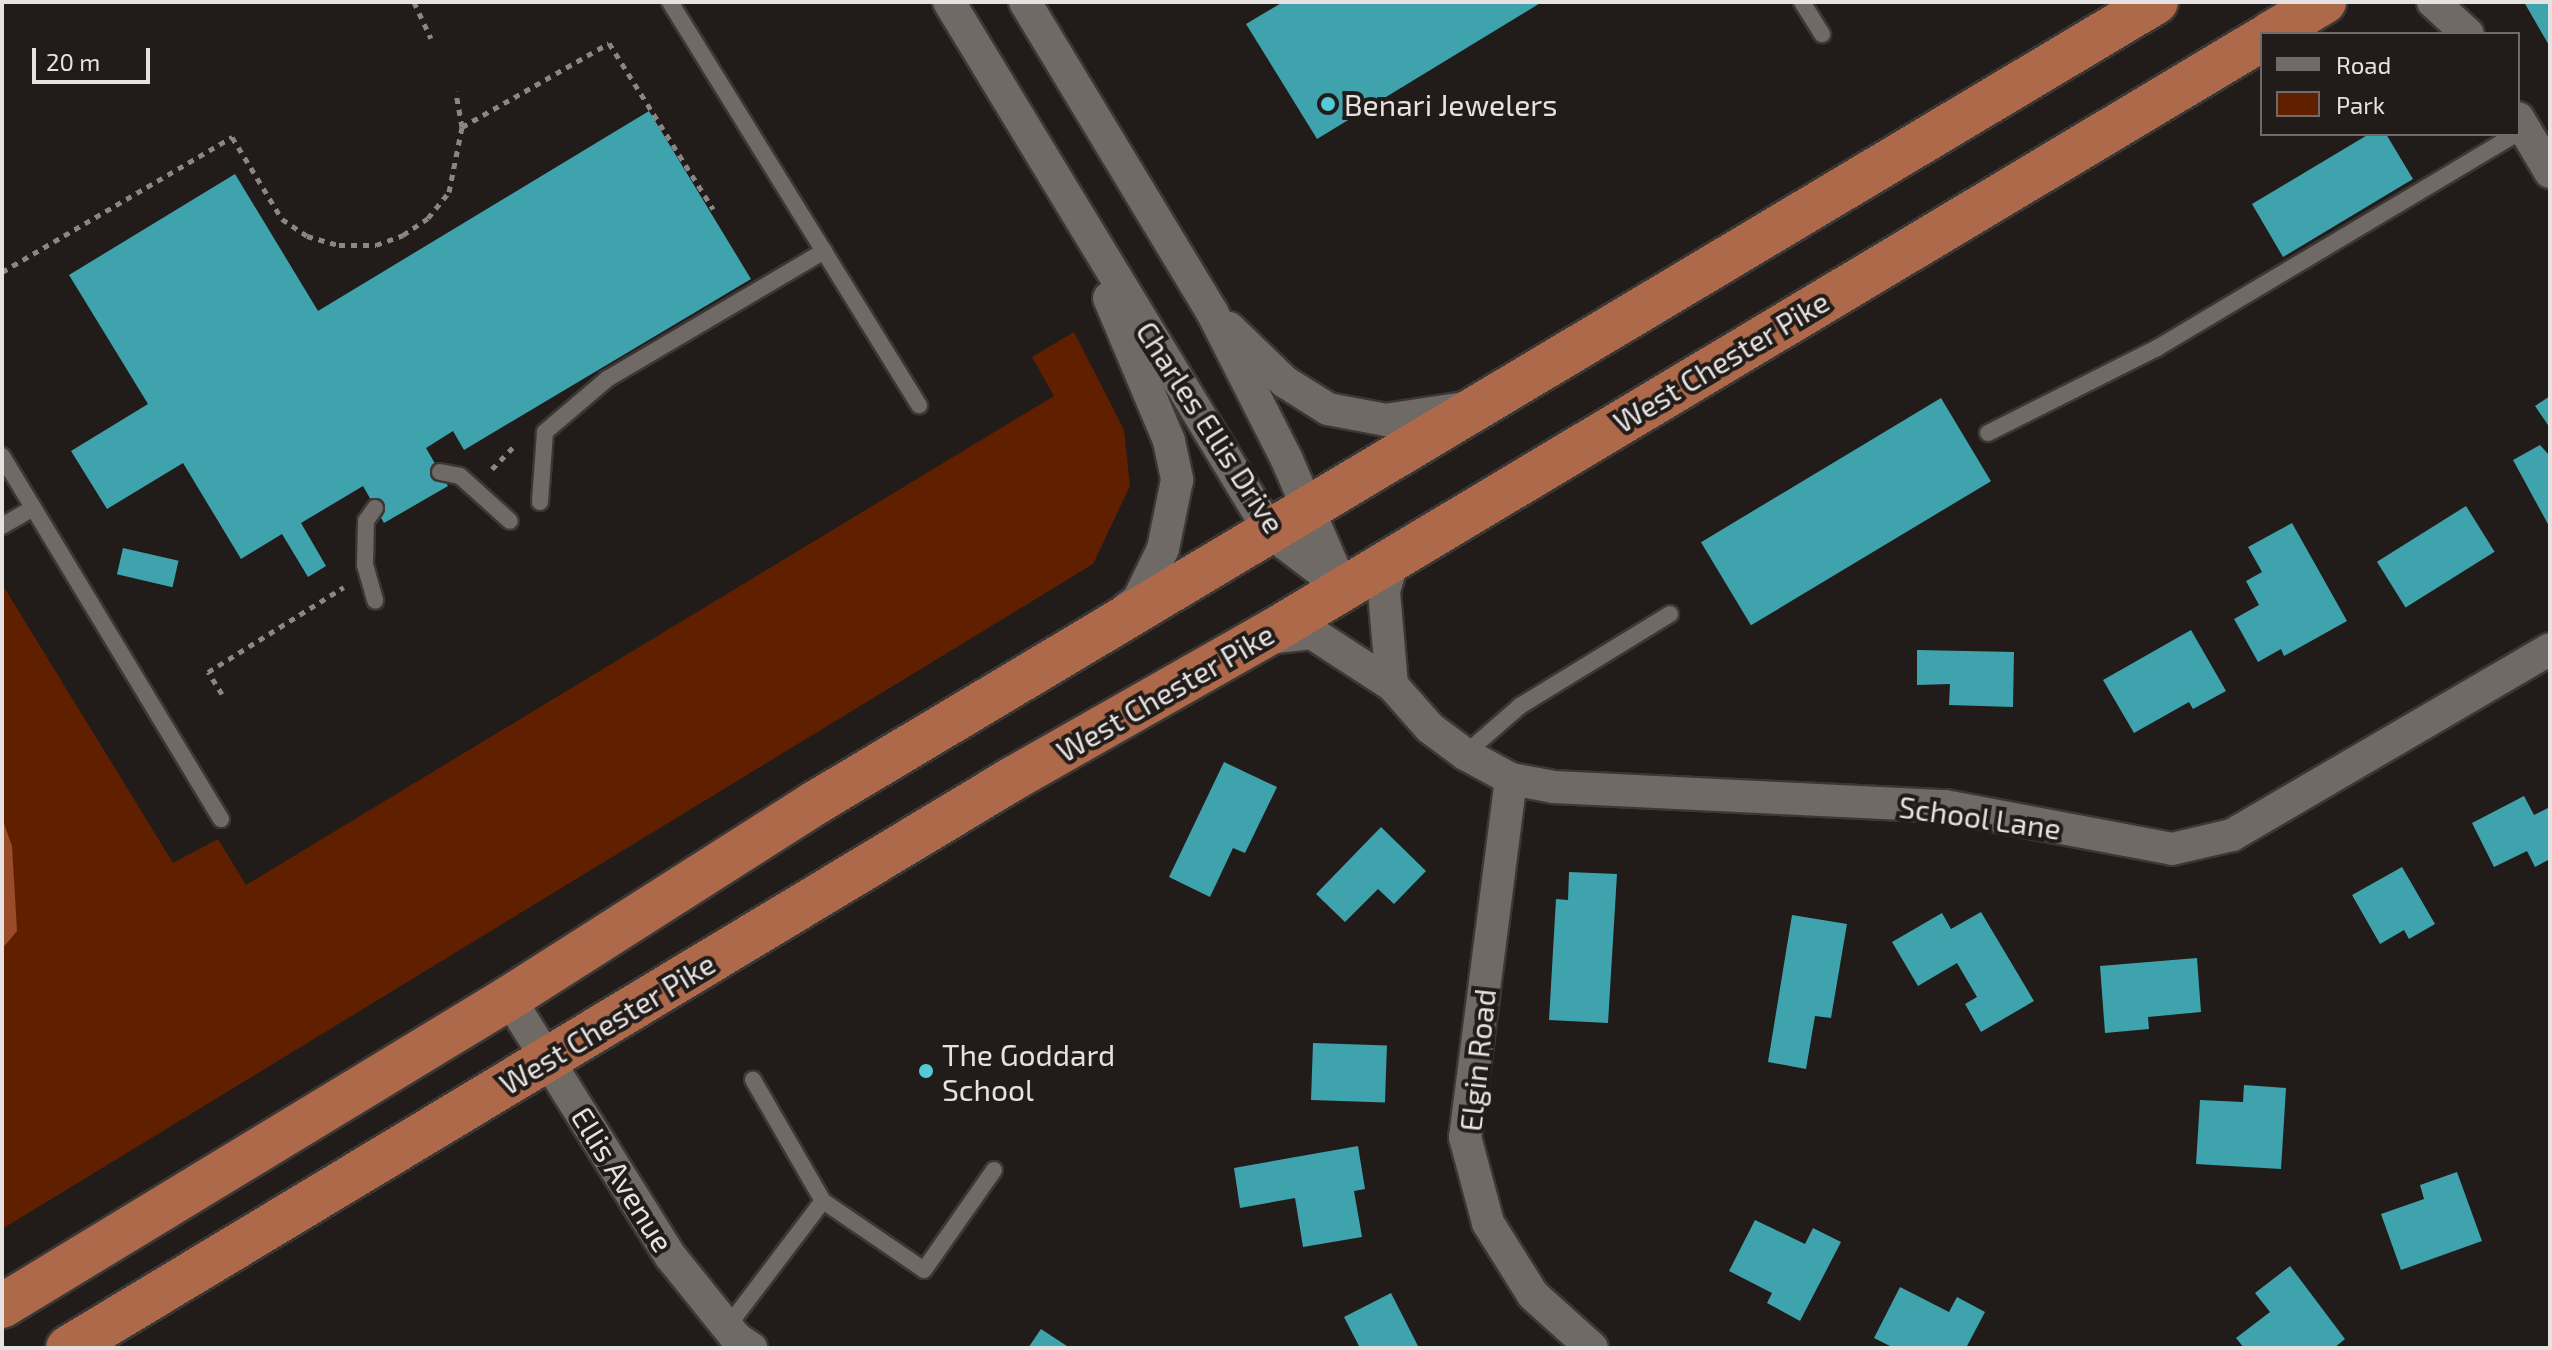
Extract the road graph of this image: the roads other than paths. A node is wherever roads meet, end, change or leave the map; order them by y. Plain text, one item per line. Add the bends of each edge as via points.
1 (670, 2) edge
2 (949, 2) edge
3 (1025, 2) edge
4 (1802, 2) edge
5 (2156, 2) edge
6 (2324, 2) edge
7 (2433, 2) edge
8 (2462, 2) edge
9 (2273, 32) edge
10 (2466, 32) edge
11 (2468, 32) edge
12 (1822, 34) dead end
13 (2260, 40) edge
14 (2520, 129) edge
15 (2506, 136) edge
16 (2547, 162) edge
17 (1066, 195) junction
18 (824, 251) junction
19 (1212, 312) junction
20 (1518, 383) junction
21 (919, 405) dead end
22 (1988, 433) dead end
23 (2, 456) edge
24 (440, 472) dead end
25 (540, 502) dead end
26 (33, 508) junction
27 (375, 508) dead end
28 (1308, 509) junction
29 (510, 521) dead end
30 (2, 526) edge
31 (1271, 533) junction
32 (1394, 557) junction
33 (1342, 587) junction
34 (375, 601) dead end
35 (1670, 614) dead end
36 (1100, 631) junction
37 (1261, 638) junction
38 (2550, 649) edge
39 (1392, 685) junction
40 (1465, 754) junction
41 (1511, 779) junction
42 (221, 819) dead end
43 (509, 998) junction
44 (547, 1058) junction
45 (753, 1080) dead end
46 (994, 1170) dead end
47 (823, 1201) junction
48 (2, 1306) edge
49 (737, 1340) edge
50 (68, 1348) edge
51 (1592, 1348) edge

1 - 18 lane
2 - 17 street, Charles Ellis Drive
3 - 19 street, Charles Ellis Drive
4 - 12 lane
5 - 20 highway
6 - 9 highway
7 - 10 street
8 - 11 street
13 - 32 highway, West Chester Pike
14 - 16 street
15 - 22 lane via 2157,348
17 - 31 street, Charles Ellis Drive
17 - 36 street, Charles Ellis Drive via 1169,441 1177,480 1172,523 1151,577 1138,600
18 - 21 lane
18 - 25 lane via 607,379 545,432
19 - 20 street, Charles Ellis Drive via 1305,397 1356,418 1448,414
19 - 28 street, Charles Ellis Drive
20 - 28 highway
23 - 26 lane
24 - 29 lane via 460,476
26 - 30 lane
26 - 42 lane
27 - 34 lane via 366,521 365,565
28 - 31 highway
28 - 33 street, Charles Ellis Drive
31 - 33 street, Charles Ellis Drive
31 - 36 highway
32 - 33 highway, West Chester Pike
32 - 39 street via 1384,613
33 - 37 highway, West Chester Pike
35 - 40 lane via 1520,706
36 - 43 highway via 815,803
37 - 39 street, School Lane via 1312,633
37 - 44 highway, West Chester Pike via 1014,778
38 - 41 street, School Lane via 2232,835 2172,849 1945,806 1554,787
39 - 40 street, School Lane via 1430,728
40 - 41 street, School Lane
41 - 51 street, Elgin Road via 1465,1137 1488,1223 1533,1295
43 - 44 street, Ellis Avenue
43 - 48 highway
44 - 49 street, Ellis Avenue via 671,1257
44 - 50 highway, West Chester Pike
45 - 47 lane
46 - 47 lane via 924,1270
47 - 49 lane

